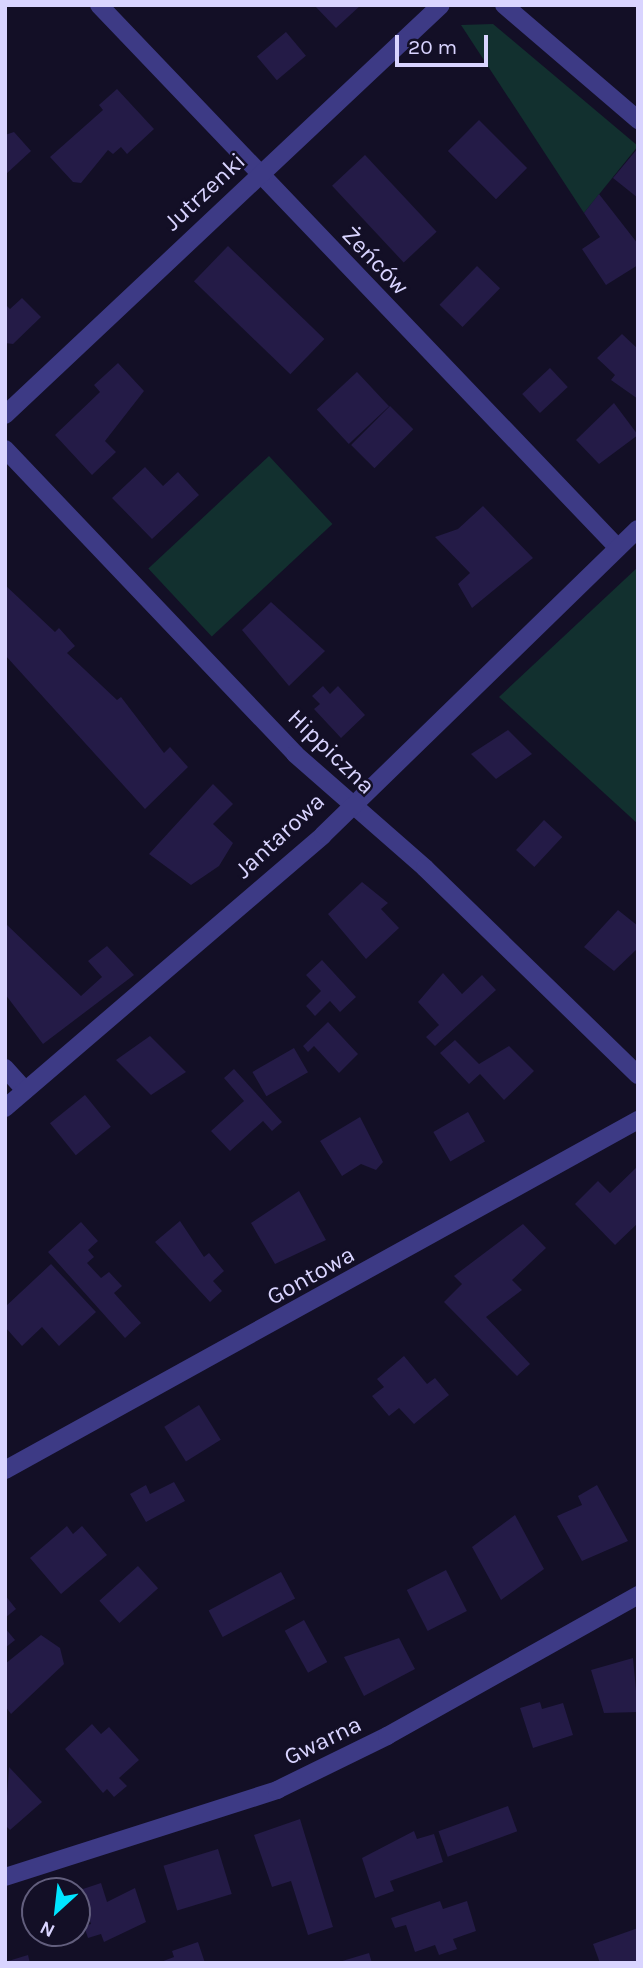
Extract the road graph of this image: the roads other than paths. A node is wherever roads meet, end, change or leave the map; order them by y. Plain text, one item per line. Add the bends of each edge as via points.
1 (99, 5) edge
2 (440, 5) edge
3 (503, 5) edge
4 (638, 120) edge
5 (258, 175) junction
6 (5, 415) edge
7 (5, 449) edge
8 (638, 529) edge
9 (618, 548) junction
10 (347, 805) junction
11 (5, 1068) edge
12 (638, 1076) edge
13 (25, 1090) junction
14 (5, 1108) edge
15 (638, 1120) edge
16 (5, 1470) edge
17 (638, 1595) edge
18 (5, 1877) edge

1 - 5 street, Żeńców
2 - 5 street, Jutrzenki
3 - 4 street
5 - 6 street, Jutrzenki
5 - 9 street, Żeńców
7 - 10 street, Hippiczna
8 - 9 street, Jantarowa
9 - 10 street, Jantarowa
10 - 12 street, Hippiczna via 425,868
10 - 13 street, Jantarowa via 323,835
11 - 13 street
13 - 14 street, Jantarowa
15 - 16 street, Gontowa
17 - 18 street, Gwarna via 387,1737 277,1790

